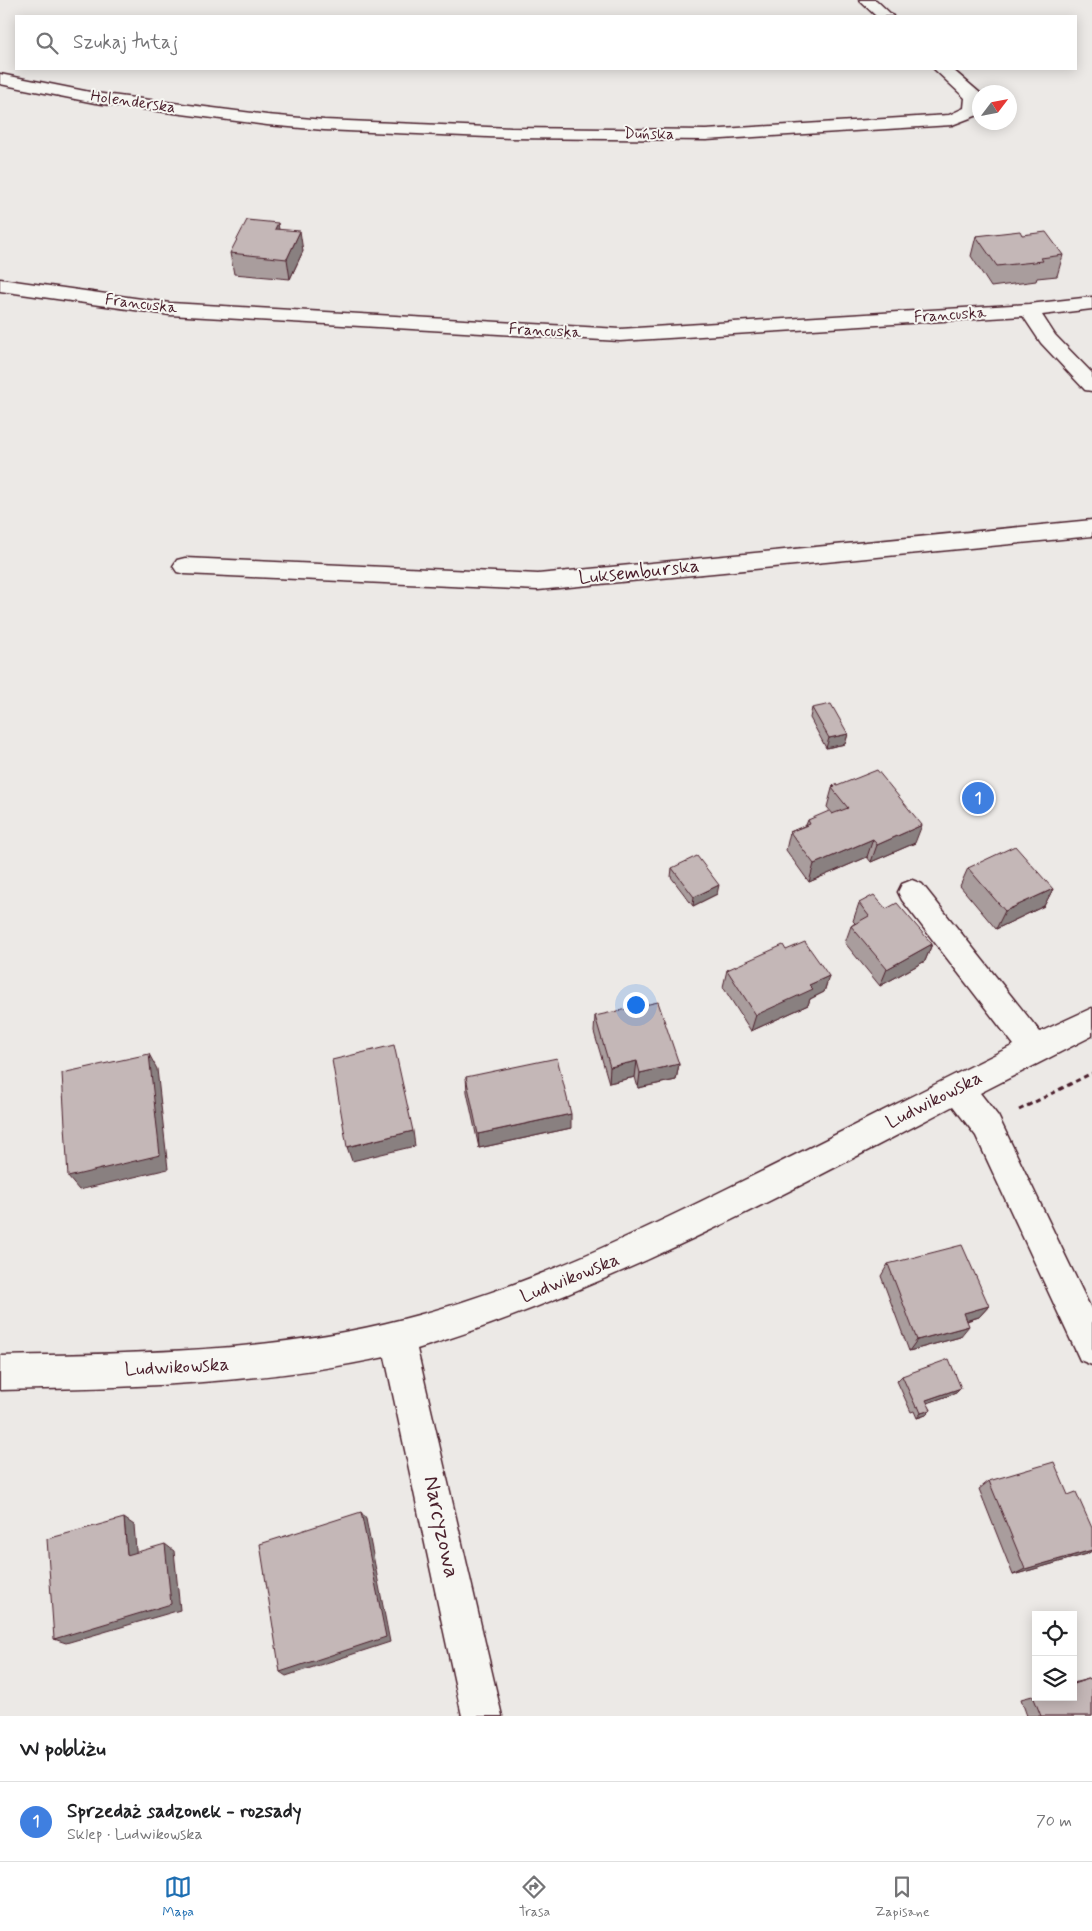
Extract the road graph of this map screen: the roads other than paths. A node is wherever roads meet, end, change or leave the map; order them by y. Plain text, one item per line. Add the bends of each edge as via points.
1 (867, 0) edge
2 (884, 15) edge
3 (943, 70) edge
4 (0, 79) edge
5 (267, 120) joint
6 (0, 284) edge
7 (1092, 302) edge
8 (1029, 310) junction
9 (1092, 385) edge
10 (1092, 528) edge
11 (185, 566) dead end
12 (912, 892) dead end
13 (1092, 1020) edge
14 (1035, 1049) junction
15 (958, 1088) junction
16 (397, 1338) junction
17 (1092, 1348) edge
18 (0, 1373) edge
19 (482, 1716) edge

1 - 2 street
3 - 5 street, Duńska via 974,97 972,111 952,120 706,135 511,133
4 - 5 street, Holenderska via 95,98
6 - 8 street, Francuska via 170,309 620,335
7 - 8 street, Francuska
8 - 9 street via 1048,339
10 - 11 street, Luksemburska via 538,582
12 - 14 street
13 - 14 street, Ludwikowska
14 - 15 street, Ludwikowska
15 - 16 street, Ludwikowska via 629,1254 499,1306
15 - 17 street via 987,1126
16 - 18 street, Ludwikowska via 282,1359 216,1366 139,1371
16 - 19 street, Narcyzowa

